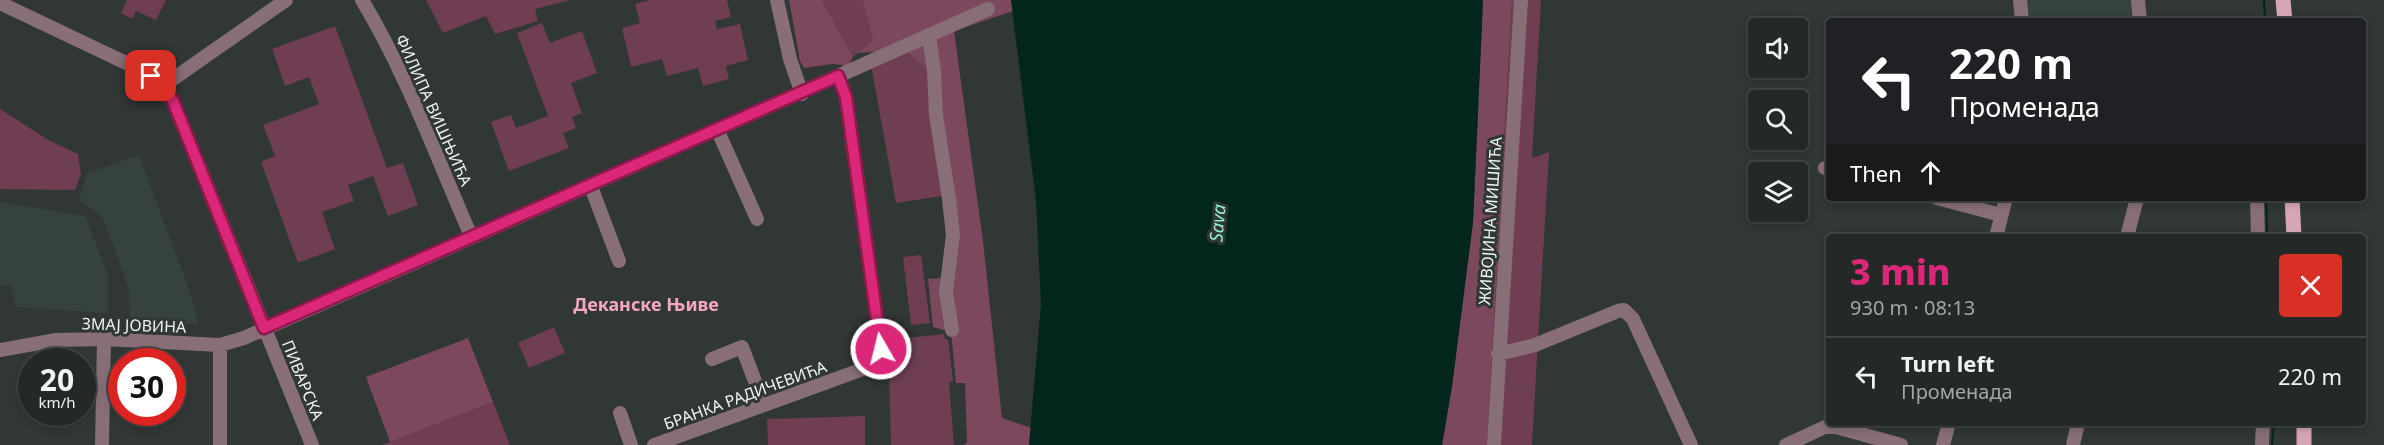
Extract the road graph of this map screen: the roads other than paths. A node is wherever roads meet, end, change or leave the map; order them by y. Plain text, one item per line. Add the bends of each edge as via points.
1 (286, 0) edge
2 (362, 0) edge
3 (777, 0) edge
4 (1521, 0) edge
5 (2020, 0) edge
6 (2138, 0) edge
7 (2283, 0) edge
8 (0, 3) edge
9 (988, 9) dead end
10 (2022, 18) edge
11 (2140, 18) edge
12 (2285, 18) edge
13 (929, 35) junction
14 (838, 76) junction
15 (163, 86) junction
16 (802, 94) junction
17 (717, 129) junction
18 (590, 184) junction
19 (1947, 201) edge
20 (2005, 201) edge
21 (2136, 201) edge
22 (2257, 201) edge
23 (2292, 201) edge
24 (2001, 215) junction
25 (757, 219) dead end
26 (1997, 234) edge
27 (2128, 234) edge
28 (2258, 234) edge
29 (2294, 234) edge
30 (471, 236) junction
31 (619, 261) dead end
32 (264, 328) junction
33 (952, 330) dead end
34 (104, 339) junction
35 (220, 345) junction
36 (0, 350) edge
37 (1498, 354) junction
38 (712, 358) dead end
39 (764, 405) junction
40 (620, 413) dead end
41 (1948, 426) edge
42 (2077, 426) edge
43 (2263, 426) edge
44 (2304, 426) edge
45 (102, 445) edge
46 (220, 445) edge
47 (312, 445) edge
48 (631, 445) edge
49 (654, 445) edge
50 (1494, 445) edge
51 (1691, 445) edge
52 (1786, 445) edge
53 (1901, 445) edge
54 (1943, 445) edge
55 (2073, 445) edge
56 (2262, 445) edge
57 (2304, 445) edge

1 - 15 street
2 - 30 street, ФИЛИПА ВИШЊИЋА via 406,81
3 - 16 street
4 - 37 street, ЖИВОЈИНА МИШИЋА
5 - 10 street
6 - 11 street
7 - 12 main road
8 - 15 street via 145,72
9 - 13 street, ЗМАЈ ЈОВИНА
13 - 14 street, ЗМАЈ ЈОВИНА
13 - 33 street via 937,124 950,199 952,259 946,292
14 - 16 street, ЗМАЈ ЈОВИНА
14 - 39 street, БРАНКА РАДИЧЕВИЋА via 846,97 880,341 879,359 866,368
15 - 32 street, ПИВАРСКА via 173,101
16 - 17 street, ЗМАЈ ЈОВИНА
17 - 18 street, ЗМАЈ ЈОВИНА
17 - 25 street
18 - 30 street, ЗМАЈ ЈОВИНА
18 - 31 street
19 - 24 street
20 - 24 street
21 - 27 street
22 - 28 street
23 - 29 main road
24 - 26 street
30 - 32 street, ЗМАЈ ЈОВИНА
32 - 35 street, ЗМАЈ ЈОВИНА
32 - 47 street, ПИВАРСКА
34 - 35 street, ЗМАЈ ЈОВИНА
34 - 36 street, ЗМАЈ ЈОВИНА via 56,340
34 - 45 street
35 - 46 street
37 - 50 street, ЖИВОЈИНА МИШИЋА
37 - 51 street via 1535,345 1624,310 1633,319
38 - 39 street via 742,347
39 - 49 street, БРАНКА РАДИЧЕВИЋА
40 - 48 street
41 - 54 street
42 - 55 street
43 - 56 street
44 - 57 main road
52 - 53 street via 1825,427 1836,427

